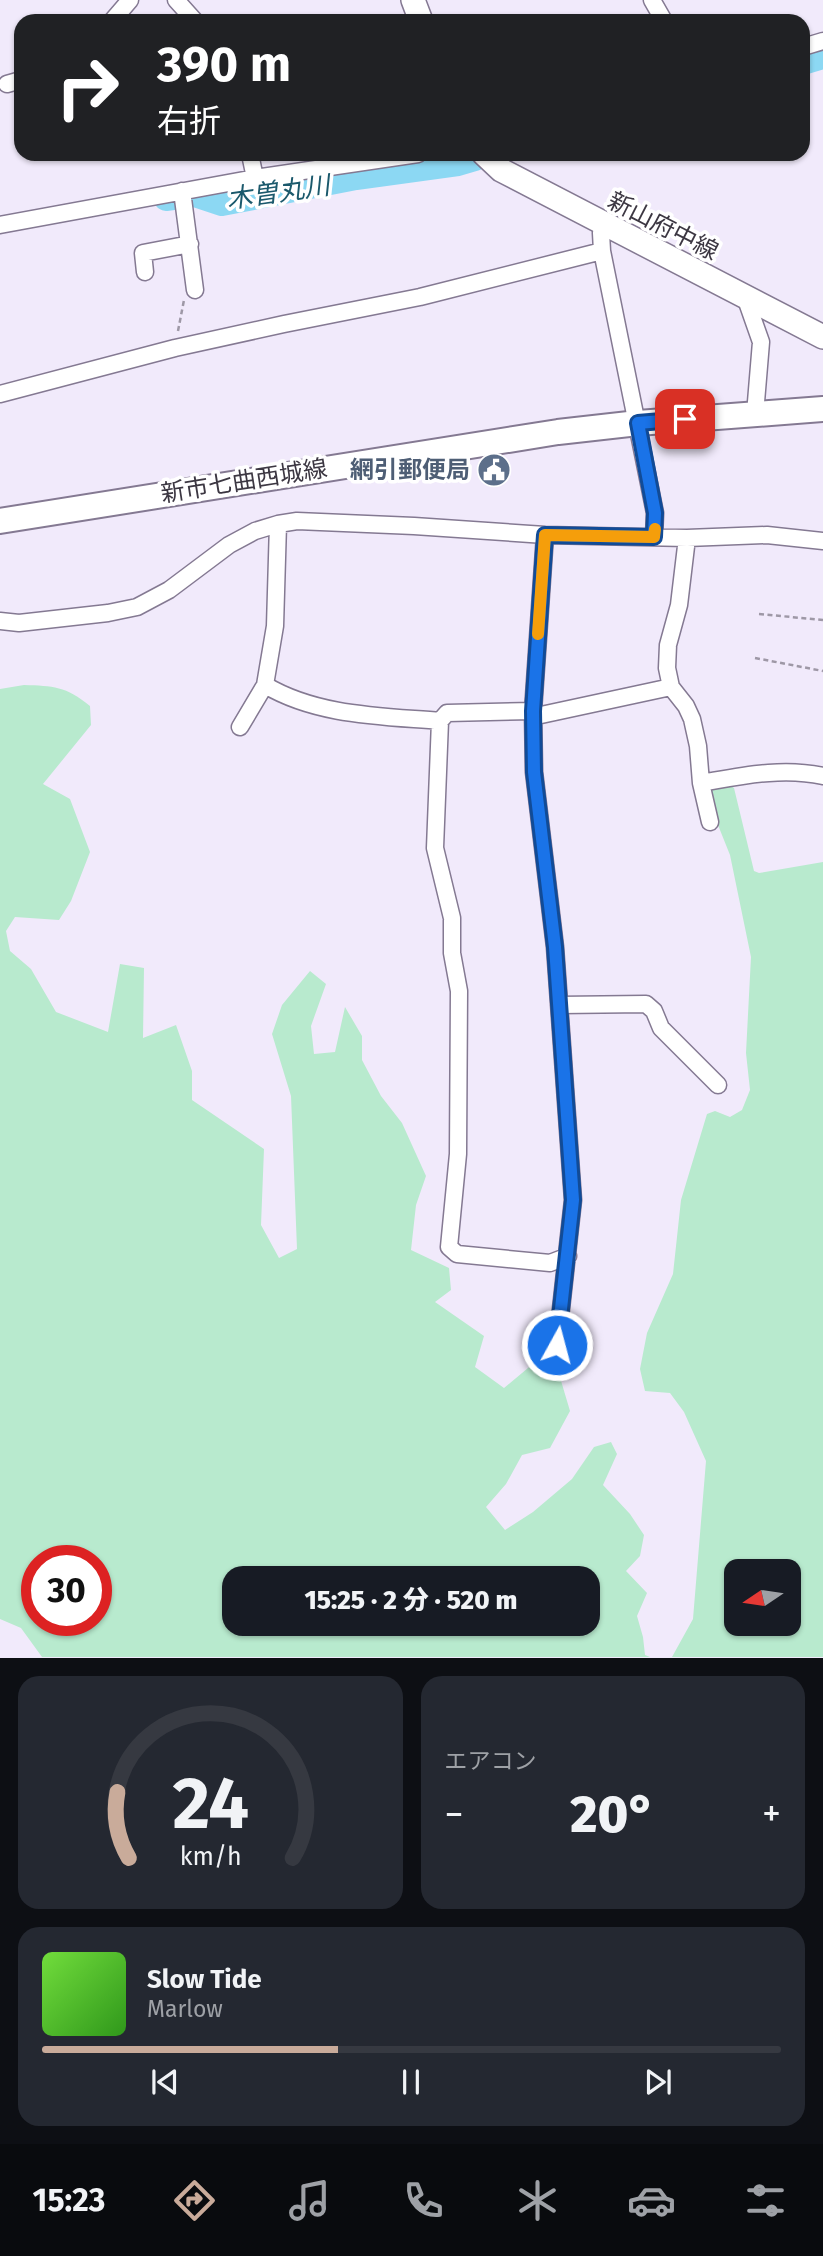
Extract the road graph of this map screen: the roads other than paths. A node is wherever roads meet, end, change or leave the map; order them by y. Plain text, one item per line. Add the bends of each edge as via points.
1 (130, 0) edge
2 (119, 14) edge
3 (252, 161) edge
4 (368, 161) edge
5 (491, 161) edge
6 (255, 177) junction
7 (182, 191) junction
8 (0, 225) edge
9 (603, 225) junction
10 (190, 244) junction
11 (602, 251) junction
12 (145, 272) dead end
13 (195, 283) road end
14 (749, 300) junction
15 (823, 337) edge
16 (0, 394) edge
17 (823, 409) edge
18 (755, 414) junction
19 (638, 423) junction
20 (0, 521) edge
21 (278, 524) junction
22 (545, 535) junction
23 (654, 537) junction
24 (687, 538) junction
25 (823, 541) edge
26 (0, 621) edge
27 (265, 685) junction
28 (670, 687) junction
29 (533, 711) junction
30 (440, 721) junction
31 (240, 727) dead end
32 (823, 776) edge
33 (701, 783) junction
34 (710, 822) dead end
35 (559, 1005) junction
36 (718, 1085) dead end
37 (568, 1256) junction
38 (557, 1345) dead end

1 - 2 street
3 - 6 street
4 - 6 street
5 - 9 main road, 新山府中線
6 - 7 street
7 - 8 street
7 - 10 street
9 - 11 street
9 - 14 main road, 新山府中線
10 - 12 street via 143,253
10 - 13 street
11 - 16 street via 420,297 175,348
11 - 19 street
14 - 15 main road, 新山府中線
14 - 18 street via 761,342
17 - 18 main road, 新市七曲西城線
18 - 19 main road, 新市七曲西城線
19 - 20 main road, 新市七曲西城線
19 - 23 street via 655,513
21 - 22 street via 297,521
21 - 26 street via 229,545 169,590 137,607 19,623
21 - 27 street via 275,626
22 - 23 street
22 - 29 street
23 - 24 street
24 - 25 street via 767,535
24 - 28 street via 679,605 668,645
27 - 30 street via 328,709
27 - 31 street
28 - 29 street via 541,715
28 - 33 street via 692,719
29 - 30 street via 447,713
29 - 35 street via 534,772
30 - 37 street via 435,848 452,918 459,991 458,1154 449,1247 457,1254 550,1263
32 - 33 street via 767,772
33 - 34 street
35 - 36 street via 646,1004 661,1028
35 - 37 street via 573,1200
37 - 38 street

